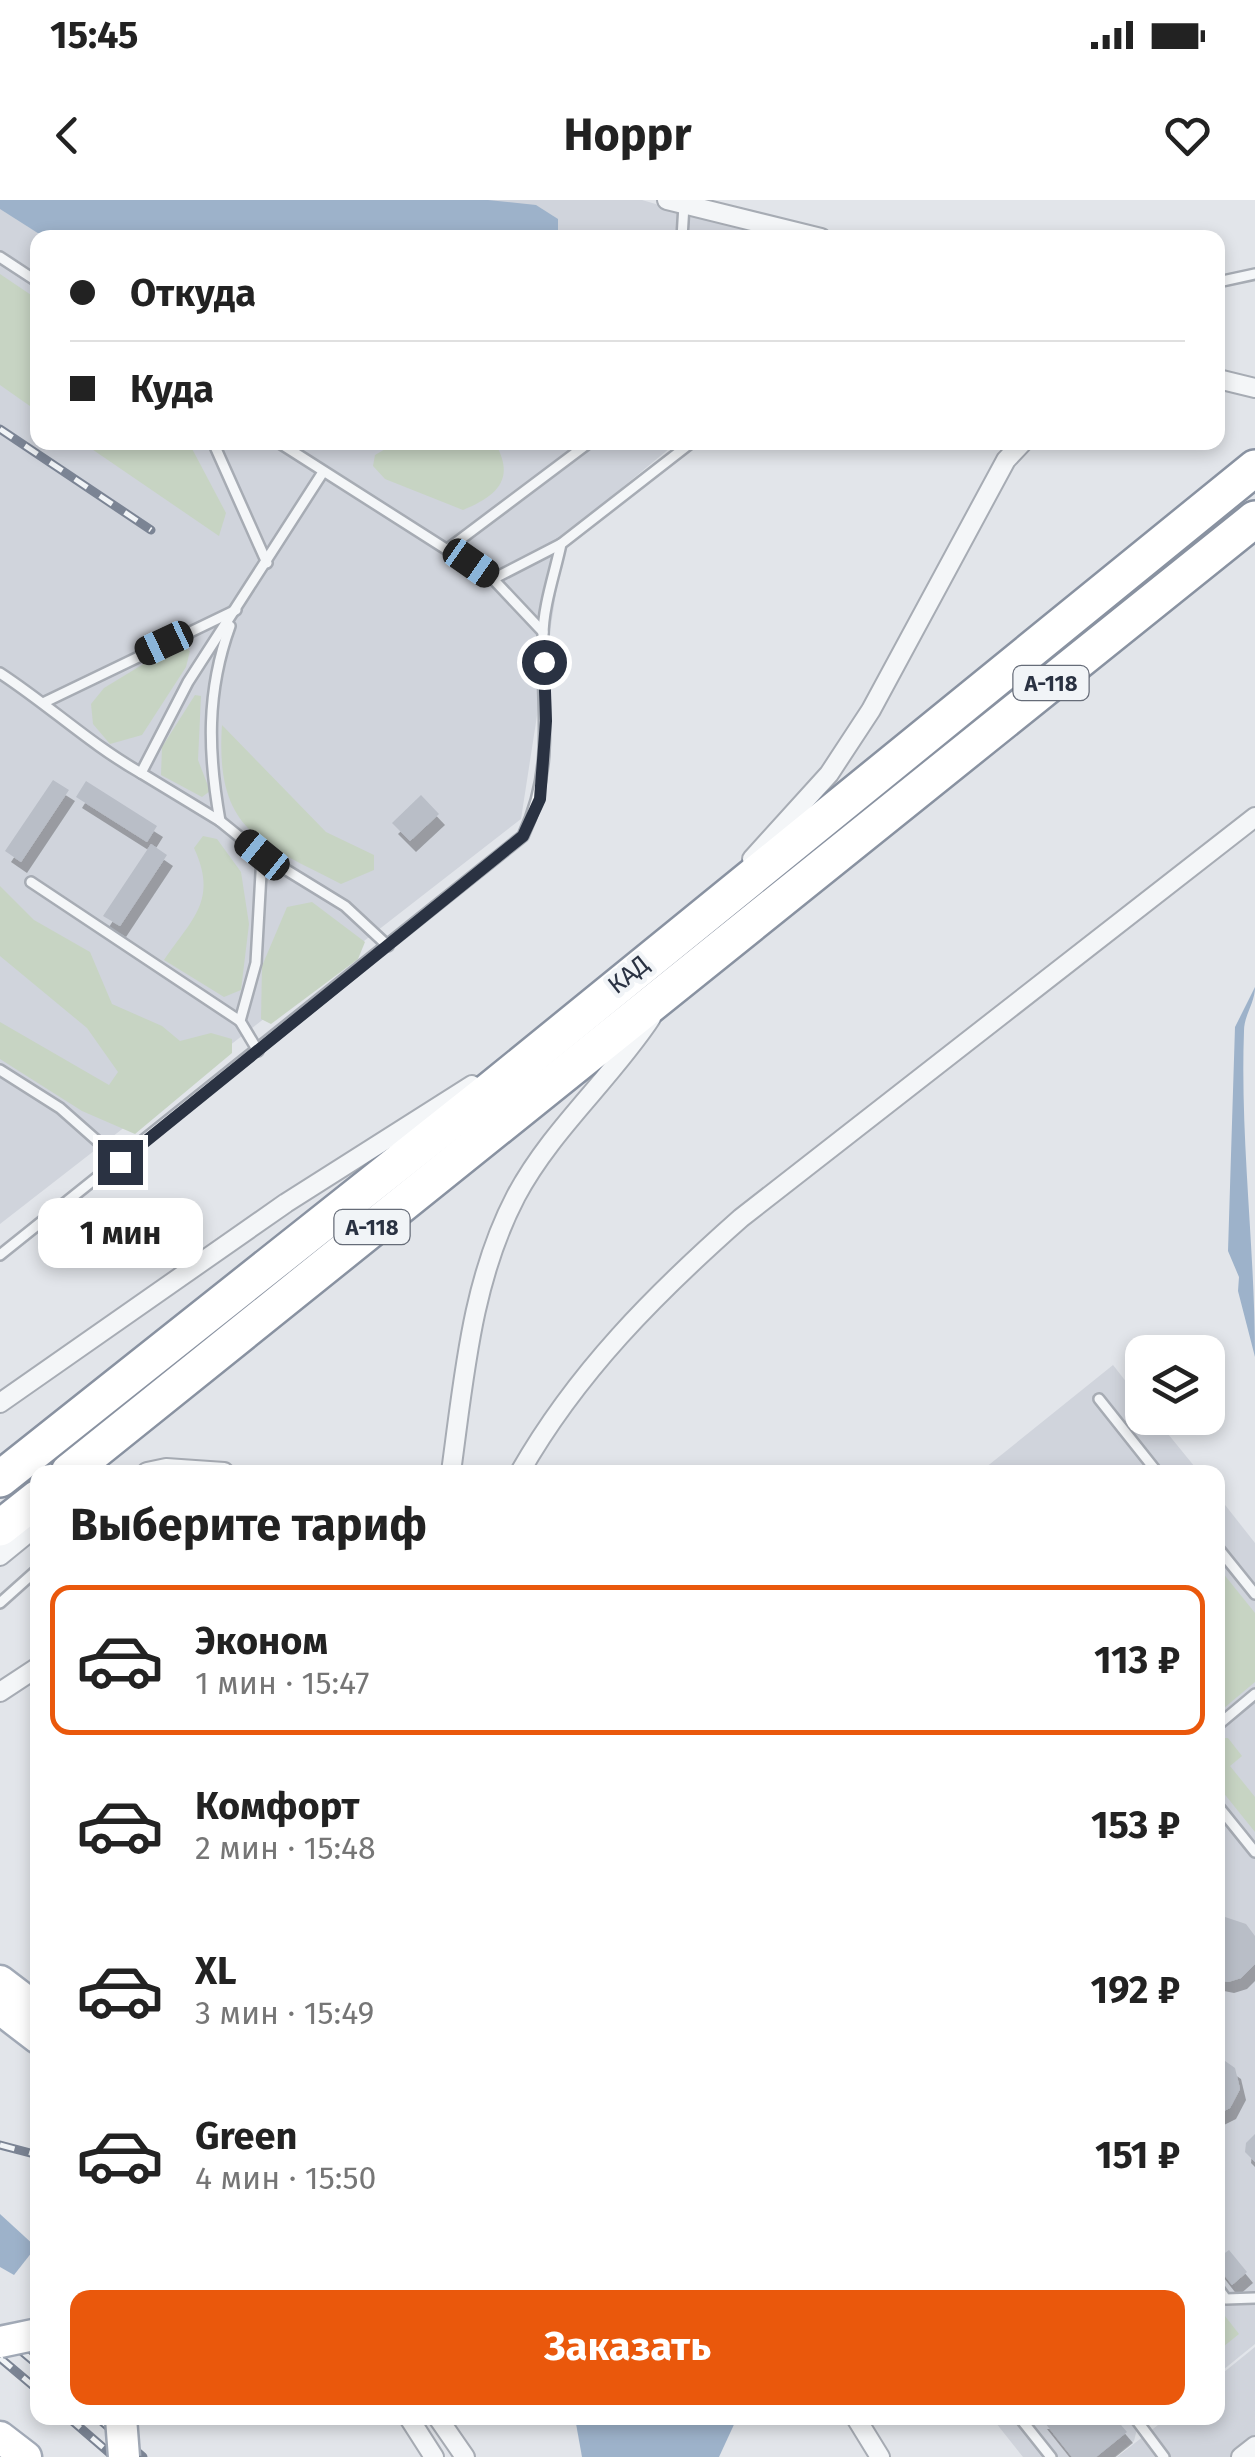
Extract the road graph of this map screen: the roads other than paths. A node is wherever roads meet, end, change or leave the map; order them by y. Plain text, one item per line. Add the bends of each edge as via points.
1 (675, 202) edge
2 (680, 230) edge
3 (789, 230) edge
4 (0, 257) edge
5 (1255, 274) edge
6 (30, 277) edge
7 (1225, 280) edge
8 (1225, 382) edge
9 (1255, 388) edge
10 (217, 450) edge
11 (290, 450) edge
12 (579, 450) edge
13 (682, 450) edge
14 (1015, 450) edge
15 (1255, 468) edge
16 (323, 472) junction
17 (1255, 519) edge
18 (562, 544) junction
19 (449, 548) junction
20 (267, 564) junction
21 (493, 578) junction
22 (236, 610) junction
23 (542, 632) junction
24 (0, 673) edge
25 (45, 702) junction
26 (142, 774) junction
27 (1255, 818) edge
28 (220, 821) junction
29 (262, 855) junction
30 (30, 882) dead end
31 (693, 921) junction
32 (388, 946) junction
33 (676, 982) junction
34 (240, 1022) junction
35 (569, 1023) junction
36 (258, 1052) junction
37 (0, 1070) edge
38 (120, 1162) junction
39 (0, 1255) edge
40 (1099, 1399) dead end
41 (0, 1403) edge
42 (78, 1465) edge
43 (452, 1465) edge
44 (524, 1465) edge
45 (1151, 1465) edge
46 (0, 1480) edge
47 (30, 1504) edge
48 (0, 1528) edge
49 (30, 1532) edge
50 (0, 1556) edge
51 (1225, 1557) edge
52 (30, 1576) edge
53 (1255, 1594) edge
54 (0, 1603) edge
55 (30, 1672) edge
56 (0, 1692) edge
57 (1255, 1694) edge
58 (1225, 1719) edge
59 (1225, 1815) edge
60 (1255, 1852) edge
61 (0, 1981) edge
62 (30, 2004) edge
63 (0, 2008) edge
64 (30, 2032) edge
65 (1225, 2298) edge
66 (1255, 2298) edge
67 (30, 2336) edge
68 (0, 2342) edge
69 (122, 2425) edge
70 (413, 2425) edge
71 (443, 2425) edge
72 (860, 2425) edge
73 (1025, 2425) edge
74 (1140, 2425) edge
75 (0, 2437) edge
76 (1255, 2446) edge
77 (26, 2457) edge
78 (124, 2457) edge
79 (434, 2457) edge
80 (466, 2457) edge
81 (880, 2457) edge
82 (1050, 2457) edge
83 (1164, 2457) edge
84 (1241, 2457) edge

1 - 2 lane
1 - 3 street
4 - 6 lane
5 - 7 lane
8 - 9 street
10 - 20 lane
11 - 16 lane
12 - 19 lane
13 - 18 lane
14 - 31 street via 909,645 828,774
15 - 31 highway, КАД / А-118
16 - 19 lane
16 - 20 lane
17 - 33 highway, КАД / А-118
18 - 21 lane
18 - 23 lane
19 - 21 lane
20 - 22 lane
21 - 23 lane
22 - 25 lane
22 - 26 lane via 188,682
22 - 28 lane via 218,661 208,758
23 - 32 lane via 543,760 540,799 529,824 512,846
24 - 25 lane
25 - 26 lane via 89,743
26 - 28 lane
27 - 44 street via 680,1271 553,1414
28 - 29 lane
29 - 32 lane via 345,906
29 - 34 lane via 256,963
30 - 34 lane
31 - 35 highway, КАД / А-118
32 - 36 lane
33 - 42 highway, КАД / А-118
33 - 43 street via 516,1196 473,1318
34 - 36 lane
35 - 41 street via 286,1203
35 - 46 highway, КАД / А-118
36 - 38 lane
37 - 38 lane via 60,1108
38 - 39 lane
40 - 45 lane
47 - 48 highway
49 - 50 street
51 - 53 lane
52 - 54 lane
55 - 56 street
57 - 58 lane
59 - 60 lane
61 - 62 main road
63 - 64 main road
65 - 66 lane
67 - 68 main road, bridge
69 - 78 main road, bridge
70 - 79 street
71 - 80 street
72 - 81 street
73 - 82 lane
74 - 83 lane
75 - 77 main road
76 - 84 street

